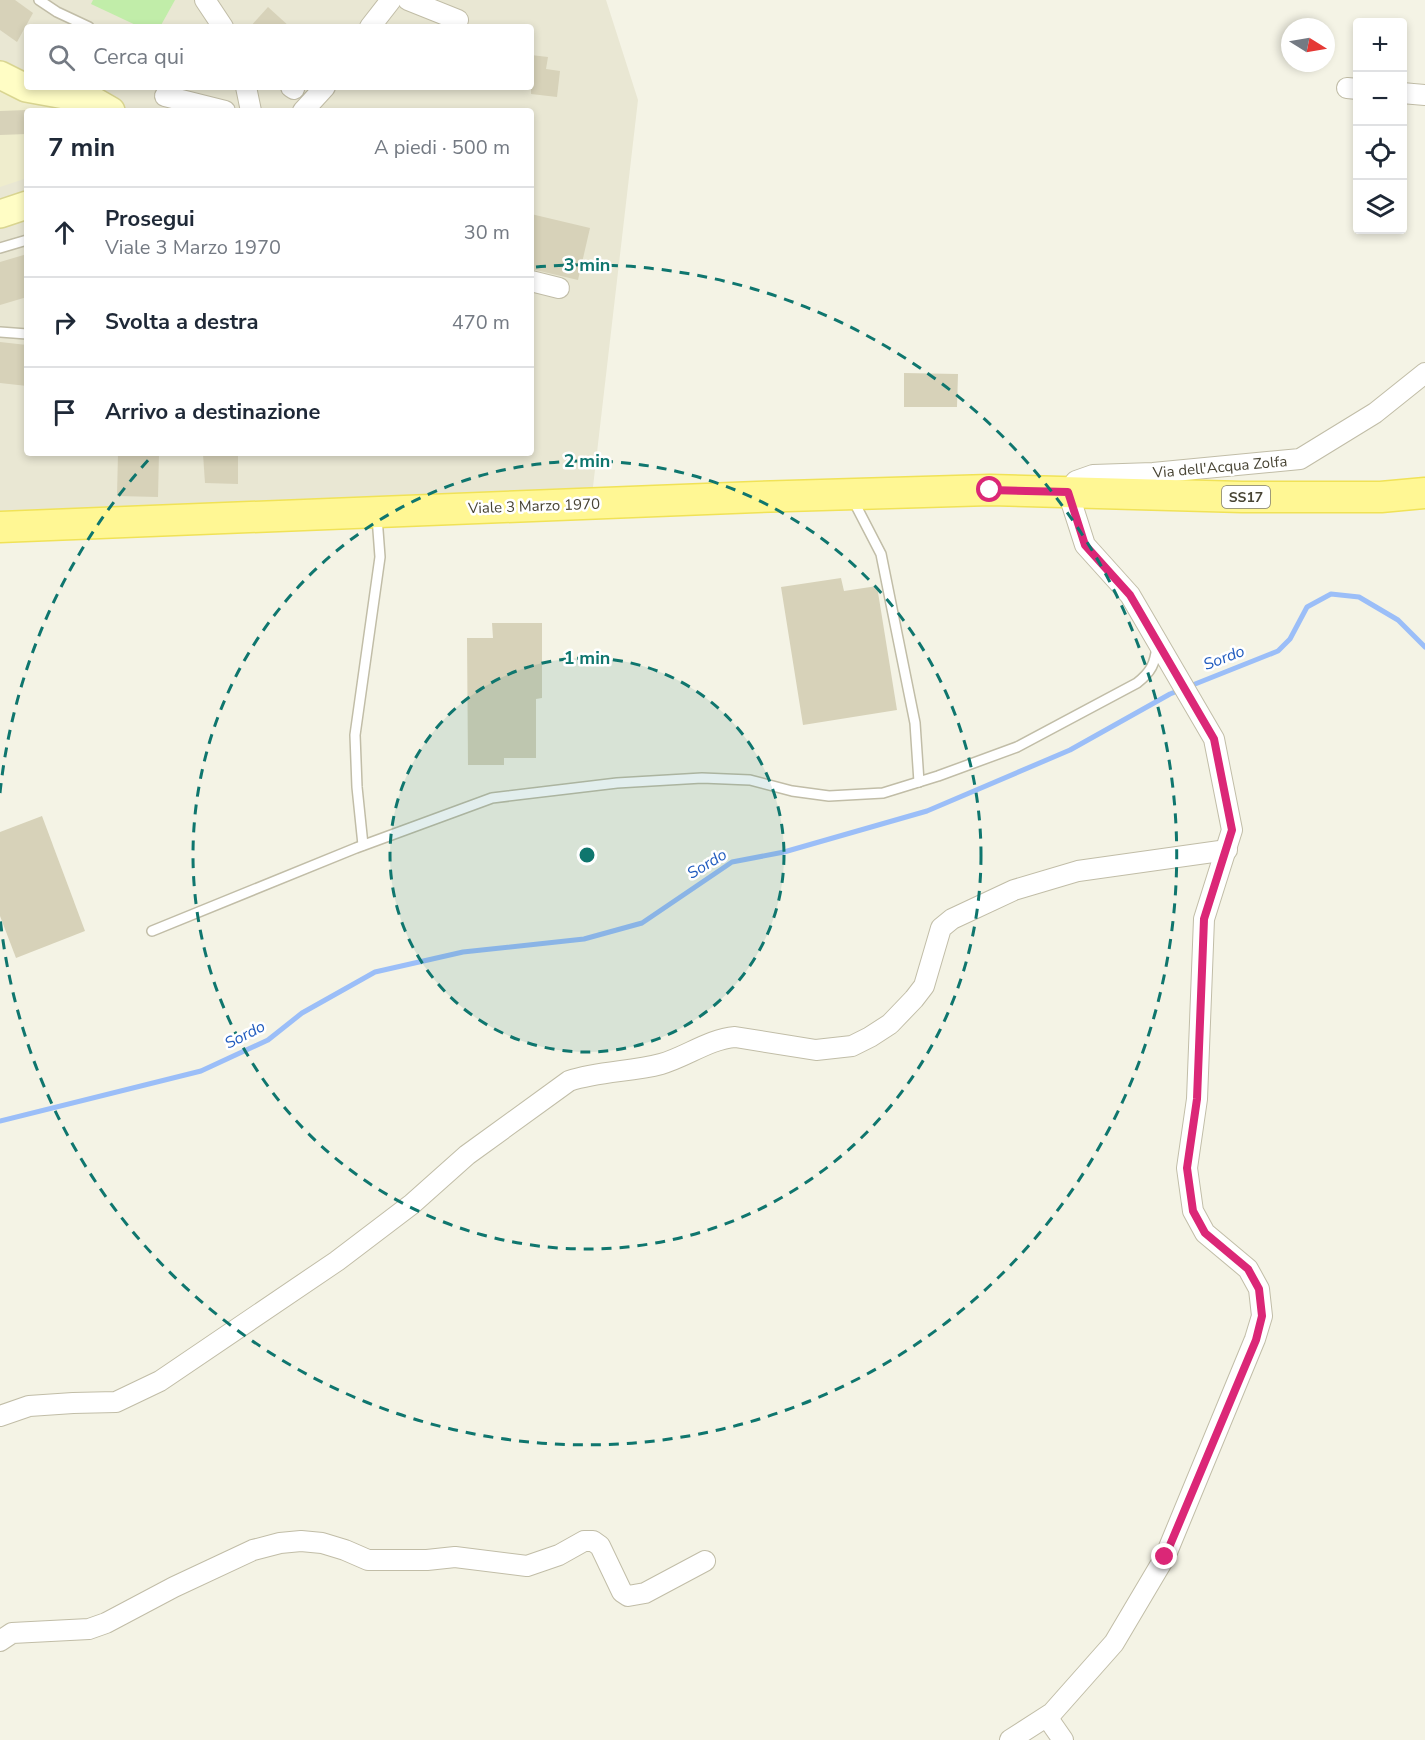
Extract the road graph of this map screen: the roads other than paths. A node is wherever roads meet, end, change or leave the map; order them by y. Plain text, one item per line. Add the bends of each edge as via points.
1 (39, 0) edge
2 (391, 0) edge
3 (408, 0) edge
4 (212, 2) edge
5 (458, 20) dead end
6 (82, 24) edge
7 (222, 24) edge
8 (372, 24) edge
9 (0, 75) edge
10 (24, 87) edge
11 (37, 90) edge
12 (247, 90) edge
13 (322, 90) edge
14 (1407, 93) edge
15 (1425, 95) edge
16 (165, 96) dead end
17 (106, 108) edge
18 (213, 108) edge
19 (250, 108) edge
20 (306, 108) edge
21 (24, 206) edge
22 (0, 214) edge
23 (24, 241) edge
24 (0, 248) edge
25 (534, 282) edge
26 (559, 288) dead end
27 (0, 332) edge
28 (24, 334) edge
29 (1425, 373) edge
30 (1068, 492) junction
31 (1425, 494) edge
32 (850, 495) junction
33 (376, 512) junction
34 (0, 527) edge
35 (1157, 641) junction
36 (919, 782) junction
37 (363, 845) junction
38 (1227, 850) junction
39 (152, 930) dead end
40 (0, 1416) edge
41 (705, 1561) dead end
42 (0, 1641) edge
43 (1047, 1716) junction
44 (1010, 1740) edge
45 (1062, 1740) edge

1 - 6 lane
2 - 8 street
3 - 5 street
4 - 7 street
9 - 10 street
11 - 17 street via 92,100
12 - 19 street
13 - 20 street
14 - 15 street
16 - 18 street
21 - 22 street
23 - 24 lane
25 - 26 street
27 - 28 lane
29 - 30 street, Via dell'Acqua Zolfa via 1375,413 1300,459 1093,475 1076,481
30 - 31 main road, SS17 via 1242,497
30 - 32 main road, Viale 3 Marzo 1970 via 990,490
30 - 35 street via 1085,545 1130,595
32 - 33 main road, Viale 3 Marzo 1970
32 - 36 lane via 880,554 915,723
33 - 34 main road, Viale 3 Marzo 1970
33 - 37 lane via 380,557 355,735
35 - 36 lane via 1154,665 1137,683 1017,747
35 - 38 street via 1214,739 1232,830
36 - 37 lane via 882,793 829,796 750,780 702,778 617,783 492,798
37 - 39 lane
38 - 40 street via 1078,871 1014,890 952,919 941,928 924,986 914,999 890,1024 852,1046 816,1050 724,1038 661,1064 569,1081 467,1155 412,1204 337,1261 160,1381 116,1402 28,1406
38 - 43 street via 1204,919 1197,1099 1187,1168 1193,1211 1205,1233 1248,1269 1259,1289 1262,1316 1256,1340 1165,1557 1114,1643
41 - 42 street via 645,1593 628,1596 622,1592 600,1546 593,1541 584,1541 527,1566 455,1557 368,1560 322,1543 301,1541 253,1550 89,1629 12,1633
43 - 44 street
43 - 45 street

